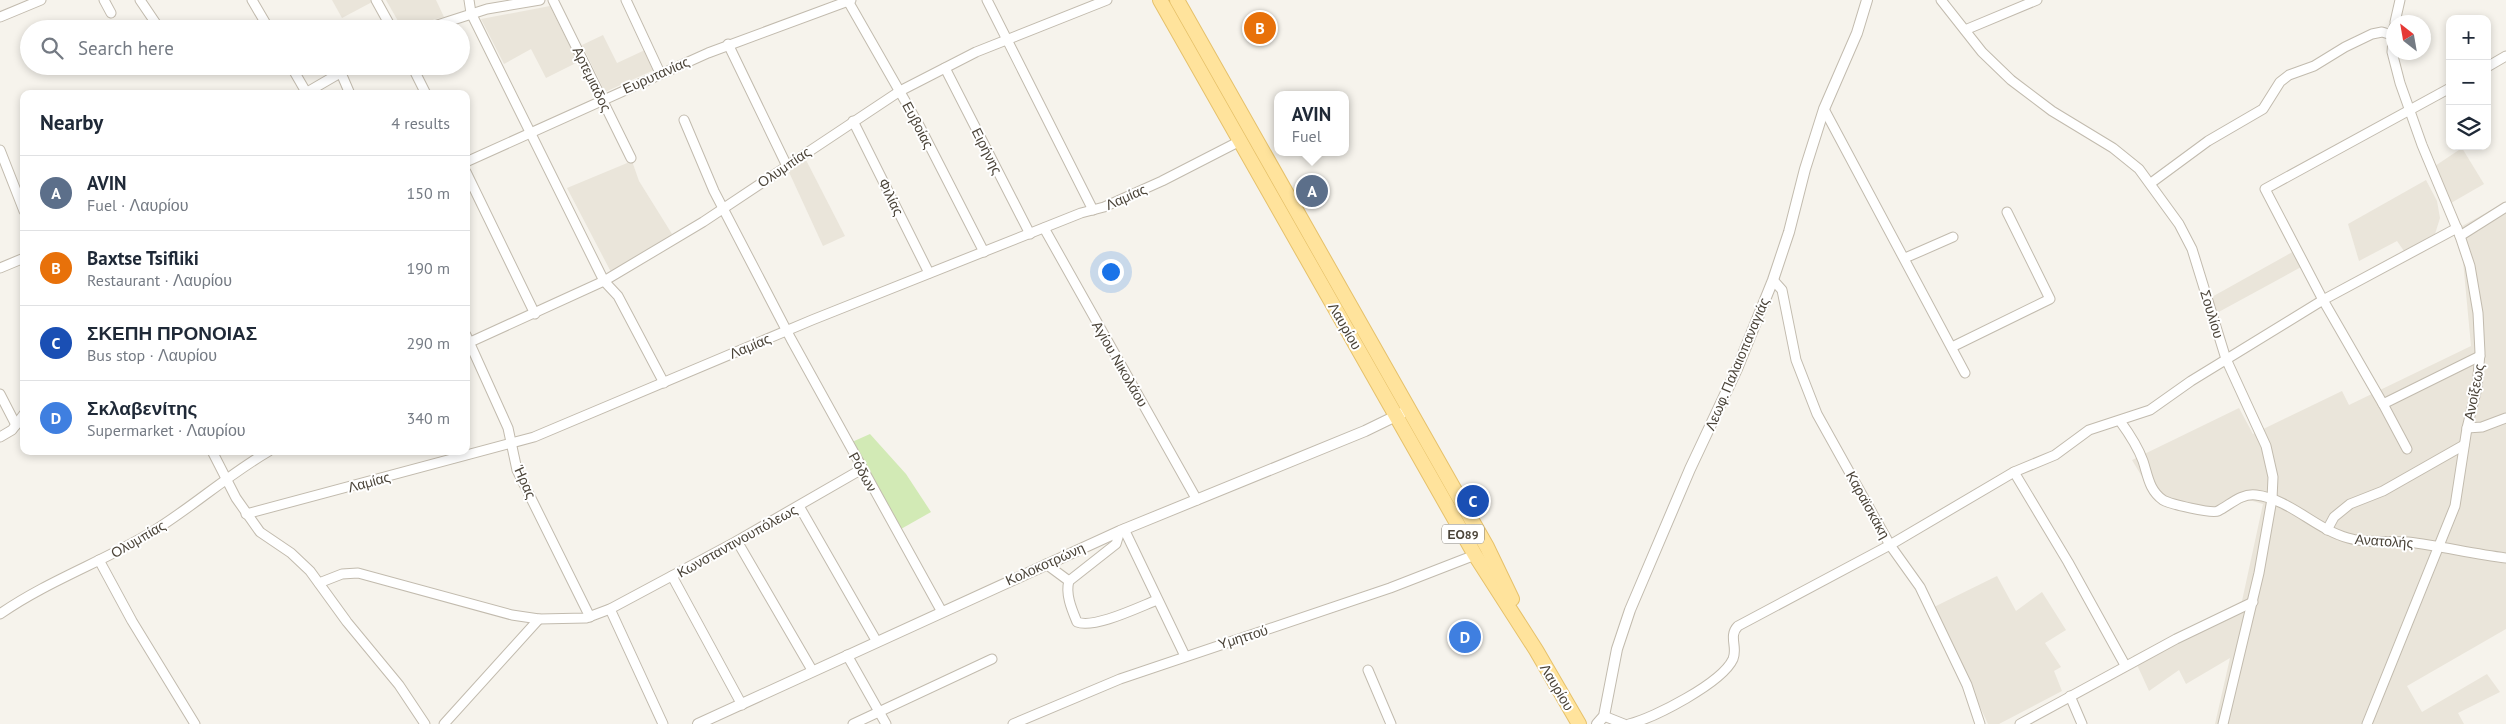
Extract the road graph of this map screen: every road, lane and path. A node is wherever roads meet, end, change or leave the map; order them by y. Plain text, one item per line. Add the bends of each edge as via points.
1 (41, 0) edge
2 (104, 0) edge
3 (140, 0) edge
4 (252, 0) edge
5 (376, 0) edge
6 (469, 0) edge
7 (540, 0) edge
8 (553, 0) edge
9 (626, 0) edge
10 (987, 0) edge
11 (1107, 0) edge
12 (1160, 0) edge
13 (1177, 0) edge
14 (1867, 0) edge
15 (1941, 0) edge
16 (2037, 0) edge
17 (2400, 0) edge
18 (849, 1) edge
19 (831, 3) edge
20 (111, 13) dead end
21 (471, 13) junction
22 (2397, 15) edge
23 (0, 17) edge
24 (154, 20) edge
25 (264, 20) edge
26 (387, 20) edge
27 (451, 20) edge
28 (1965, 30) junction
29 (2386, 32) edge
30 (1008, 40) junction
31 (728, 44) junction
32 (2506, 56) edge
33 (2393, 60) edge
34 (2491, 65) edge
35 (945, 68) junction
36 (660, 73) junction
37 (296, 75) edge
38 (337, 75) edge
39 (342, 75) edge
40 (416, 75) edge
41 (303, 90) edge
42 (310, 90) edge
43 (348, 90) edge
44 (424, 90) edge
45 (2446, 90) edge
46 (900, 91) junction
47 (602, 99) junction
48 (1824, 109) junction
49 (2410, 111) junction
50 (684, 120) dead end
51 (854, 121) junction
52 (531, 131) junction
53 (1240, 141) junction
54 (0, 150) edge
55 (631, 158) dead end
56 (470, 160) edge
57 (786, 164) junction
58 (470, 180) edge
59 (2151, 183) junction
60 (20, 201) edge
61 (2506, 207) edge
62 (723, 208) junction
63 (1093, 210) junction
64 (2007, 212) dead end
65 (1044, 228) junction
66 (2458, 232) junction
67 (1030, 234) junction
68 (1952, 237) dead end
69 (984, 252) junction
70 (1905, 258) junction
71 (20, 260) edge
72 (0, 268) edge
73 (929, 273) junction
74 (1774, 280) junction
75 (604, 281) junction
76 (2323, 300) junction
77 (535, 314) junction
78 (787, 330) junction
79 (470, 340) edge
80 (470, 348) edge
81 (1952, 348) junction
82 (2480, 356) junction
83 (2226, 359) junction
84 (1965, 374) dead end
85 (664, 383) junction
86 (0, 394) edge
87 (2383, 404) junction
88 (1410, 409) junction
89 (1396, 416) junction
90 (2506, 418) edge
91 (20, 420) edge
92 (2120, 421) junction
93 (16, 425) junction
94 (2467, 428) junction
95 (0, 437) edge
96 (512, 443) junction
97 (2464, 445) junction
98 (2407, 449) dead end
99 (470, 454) edge
100 (214, 455) edge
101 (263, 455) edge
102 (467, 455) edge
103 (862, 469) junction
104 (2014, 472) junction
105 (226, 478) junction
106 (2272, 499) junction
107 (1197, 500) junction
108 (799, 506) junction
109 (246, 514) junction
110 (1122, 530) junction
111 (2327, 530) junction
112 (737, 541) junction
113 (1890, 545) junction
114 (2439, 546) junction
115 (1475, 555) junction
116 (2506, 558) edge
117 (99, 560) junction
118 (1046, 564) junction
119 (672, 576) junction
120 (1069, 581) junction
121 (319, 583) junction
122 (1157, 600) junction
123 (2253, 602) junction
124 (610, 609) junction
125 (942, 612) junction
126 (0, 614) edge
127 (590, 617) junction
128 (539, 619) junction
129 (878, 642) junction
130 (1536, 650) junction
131 (847, 655) junction
132 (1185, 656) junction
133 (992, 659) dead end
134 (2125, 666) junction
135 (812, 670) junction
136 (1368, 670) dead end
137 (2070, 696) junction
138 (742, 704) junction
139 (880, 711) junction
140 (1600, 720) edge
141 (195, 724) edge
142 (425, 724) edge
143 (444, 724) edge
144 (663, 724) edge
145 (698, 724) edge
146 (853, 724) edge
147 (886, 724) edge
148 (1013, 724) edge
149 (1391, 724) edge
150 (1579, 724) edge
151 (1624, 724) edge
152 (1628, 724) edge
153 (1980, 724) edge
154 (2020, 724) edge
155 (2082, 724) edge
156 (2222, 724) edge
157 (2367, 724) edge

1 - 23 street
2 - 20 street
3 - 24 street
4 - 25 street
5 - 26 street
6 - 21 street
7 - 21 street
8 - 47 street, Αρτεμιαδος
9 - 36 street
10 - 30 street
11 - 30 street, Ολυμπίας
12 - 53 main road, Λαυρίου / ΕΟ89
13 - 88 main road, Λαυρίου / ΕΟ89
14 - 48 street, Λεωφ. Παλαιοπαναγιάς via 1857,33
15 - 28 street, Σουλίου
16 - 28 street
17 - 22 street
18 - 19 street, Ευρυτανίας
18 - 46 street, Ευβοίας
19 - 31 street, Ευρυτανίας
21 - 27 street
21 - 52 street
28 - 59 street, Σουλίου via 1989,60 2023,90 2123,155
29 - 59 street via 2372,34 2314,66 2288,75 2263,109 2208,140
30 - 35 street, Ολυμπίας
30 - 63 street
31 - 36 street, Ευρυτανίας
31 - 57 street
32 - 34 street
33 - 49 street, Ανοίξεως
35 - 46 street, Ολυμπίας
35 - 67 street, Ειρήνης
36 - 47 street, Ευρυτανίας
37 - 41 street
38 - 42 street
39 - 43 street
40 - 44 street
45 - 49 street
46 - 51 street, Ολυμπίας
46 - 69 street, Ευβοίας
47 - 52 street, Ευρυτανίας
47 - 55 street, Αρτεμιαδος
48 - 70 street
48 - 74 street, Λεωφ. Παλαιοπαναγιάς
49 - 66 street, Ανοίξεως
49 - 76 street via 2265,189
50 - 62 street, Ρόδων
51 - 57 street, Ολυμπίας
51 - 73 street, Φιλίας
52 - 56 street, Ευρυτανίας
52 - 75 street
53 - 63 street, Λαμίας via 1162,181
53 - 89 main road, Λαυρίου / ΕΟ89
54 - 60 street
57 - 62 street, Ολυμπίας
58 - 77 street
59 - 83 street, Σουλίου via 2189,242
61 - 66 street
62 - 75 street, Ολυμπίας
62 - 78 street, Ρόδων
63 - 65 street, Λαμίας
64 - 81 street via 2050,299
65 - 67 street, Λαμίας
65 - 107 street, Αγίου Νικολάου
66 - 76 street
66 - 82 street, Ανοίξεως via 2474,285
67 - 69 street, Λαμίας
68 - 70 street
69 - 73 street, Λαμίας
70 - 81 street
71 - 72 street
73 - 78 street, Λαμίας
74 - 113 street, Καραϊσκάκη via 1782,290 1796,360 1810,398
74 - 140 street, Λεωφ. Παλαιοπαναγιάς via 1630,610
75 - 77 street, Ολυμπίας
75 - 85 street via 618,296
76 - 83 street
76 - 87 street
77 - 79 street, Ολυμπίας
78 - 85 street, Λαμίας
78 - 103 street, Ρόδων
80 - 96 street, Ήρας
81 - 84 street
82 - 87 street
82 - 94 street, Ανοίξεως via 2477,388
83 - 92 street via 2150,410
83 - 106 street, Σουλίου via 2270,456
85 - 96 street, Λαμίας
86 - 93 street
87 - 98 street
88 - 89 street, Κολοκοτρώνη
88 - 130 main road, Λαυρίου / ΕΟ89 via 1488,547
89 - 107 street, Κολοκοτρώνη
89 - 115 main road, Λαυρίου / ΕΟ89
90 - 94 street via 2482,427
91 - 93 street
92 - 104 street via 2089,430 2055,455
92 - 106 street via 2142,459 2150,484 2170,504 2214,512 2248,495
93 - 95 street
94 - 97 street, Ανοίξεως
96 - 99 street, Λαμίας
96 - 127 street, Ήρας via 517,470
97 - 111 street via 2383,491 2350,504 2334,517
97 - 114 street, Ανοίξεως via 2458,496
100 - 105 street
101 - 105 street, Ολυμπίας
102 - 109 street, Λαμίας
103 - 108 street, Κωνσταντινουπόλεως
103 - 125 street, Ρόδων
104 - 113 street
104 - 134 street
105 - 109 street
105 - 117 street, Ολυμπίας via 164,524
106 - 111 street, Ανατολής
106 - 123 street, Σουλίου
107 - 110 street, Κολοκοτρώνη
108 - 112 street, Κωνσταντινουπόλεως
108 - 129 street
109 - 121 street via 266,537 303,562
110 - 118 street, Κολοκοτρώνη
110 - 120 street via 1116,544
110 - 122 street
111 - 114 street, Ανατολής via 2360,541
112 - 119 street, Κωνσταντινουπόλεως
112 - 135 street
113 - 152 street via 1738,626 1732,638 1735,647 1733,658 1720,674 1685,699
113 - 153 street, Καραϊσκάκη via 1920,587 1967,685
114 - 116 street, Ανατολής
114 - 157 street, Ανοίξεως
115 - 130 main road, Λαυρίου / ΕΟ89
115 - 132 street, Υμηττού via 1353,601
117 - 126 street, Ολυμπίας
117 - 141 street
118 - 120 street
118 - 125 street, Κολοκοτρώνη
119 - 124 street, Κωνσταντινουπόλεως
119 - 138 street
120 - 122 street via 1071,607 1077,622 1082,624 1119,615
121 - 128 street, Κωνσταντινουπόλεως via 342,574 358,573 449,600
121 - 142 street via 399,685
122 - 132 street
123 - 134 street
123 - 156 street, Σουλίου
124 - 127 street, Κωνσταντινουπόλεως
124 - 144 street
125 - 129 street, Κολοκοτρώνη
127 - 128 street, Κωνσταντινουπόλεως
128 - 143 street
129 - 131 street, Κολοκοτρώνη
130 - 150 main road, Λαυρίου / ΕΟ89
131 - 135 street, Κολοκοτρώνη
131 - 139 street
132 - 148 street, Υμηττού via 1098,687
133 - 139 street
134 - 137 street
135 - 138 street, Κολοκοτρώνη
136 - 149 street
137 - 154 street
137 - 155 street
138 - 145 street, Κολοκοτρώνη
139 - 146 street
139 - 147 street
140 - 151 street

